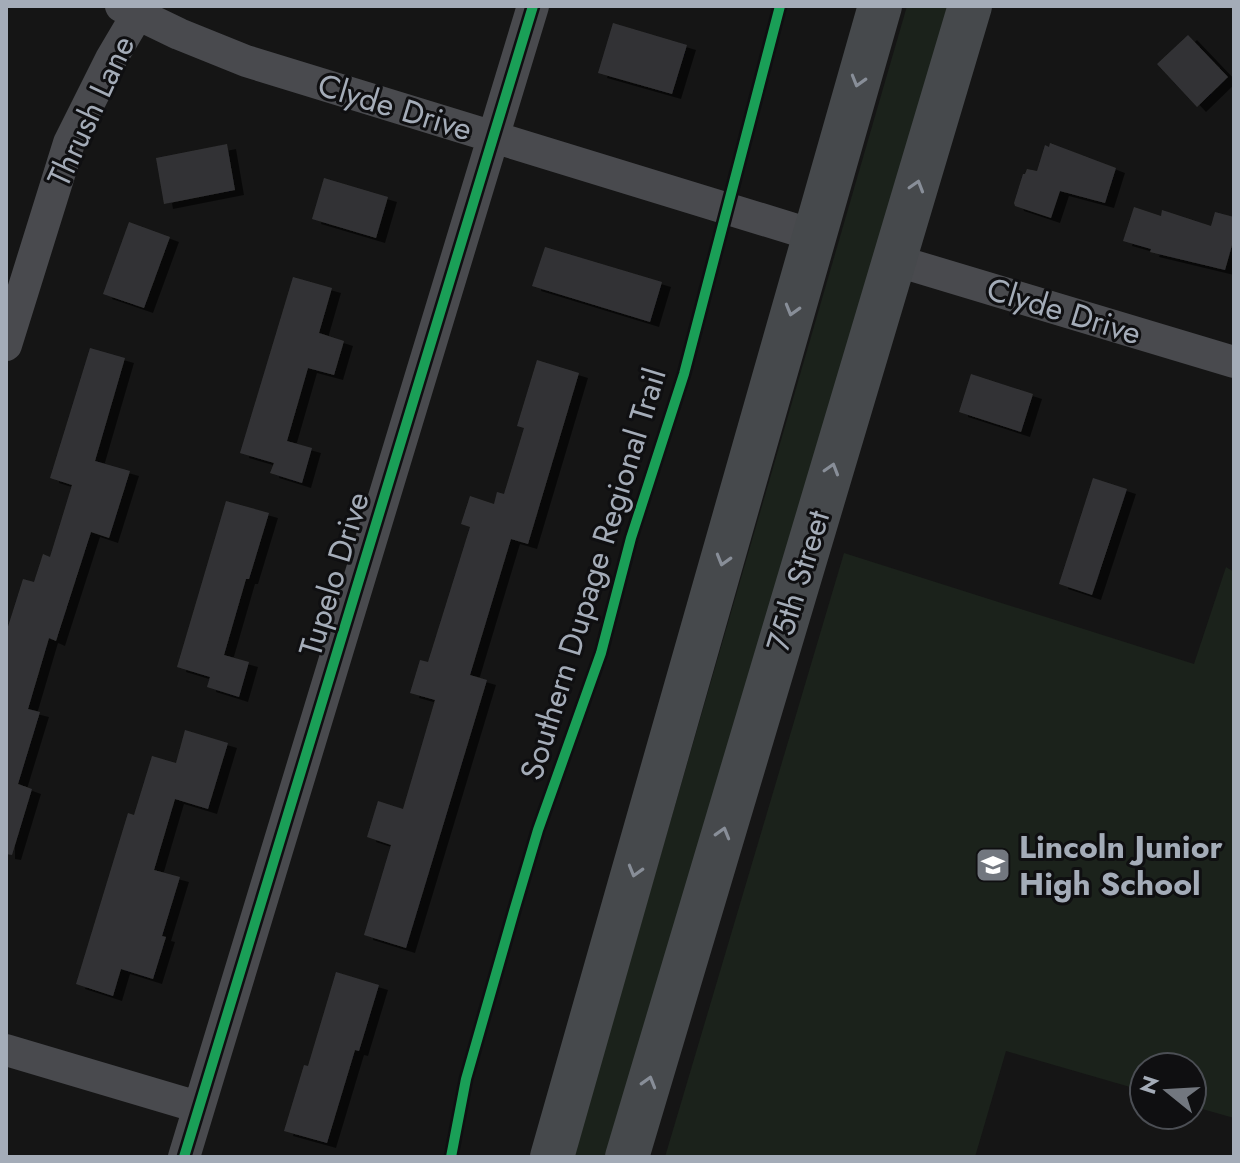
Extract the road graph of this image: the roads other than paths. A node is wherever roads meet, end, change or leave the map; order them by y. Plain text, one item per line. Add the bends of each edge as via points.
1 (533, 6) edge
2 (880, 6) edge
3 (970, 6) edge
4 (129, 10) edge
5 (493, 137) junction
6 (813, 235) junction
7 (894, 260) junction
8 (6, 345) edge
9 (1234, 362) edge
10 (6, 1050) edge
11 (198, 1107) junction
12 (184, 1157) edge
13 (552, 1157) edge
14 (627, 1157) edge

1 - 5 street, Tupelo Drive
2 -> 6 main road
7 -> 3 main road, 75th Street
4 - 5 street, Clyde Drive via 246,61
4 - 8 street, Thrush Lane via 69,143
5 - 6 street, Clyde Drive
5 - 11 street, Tupelo Drive
6 -> 13 main road
7 - 9 street, Clyde Drive
14 -> 7 main road, 75th Street
10 - 11 street
11 - 12 street, Tupelo Drive

